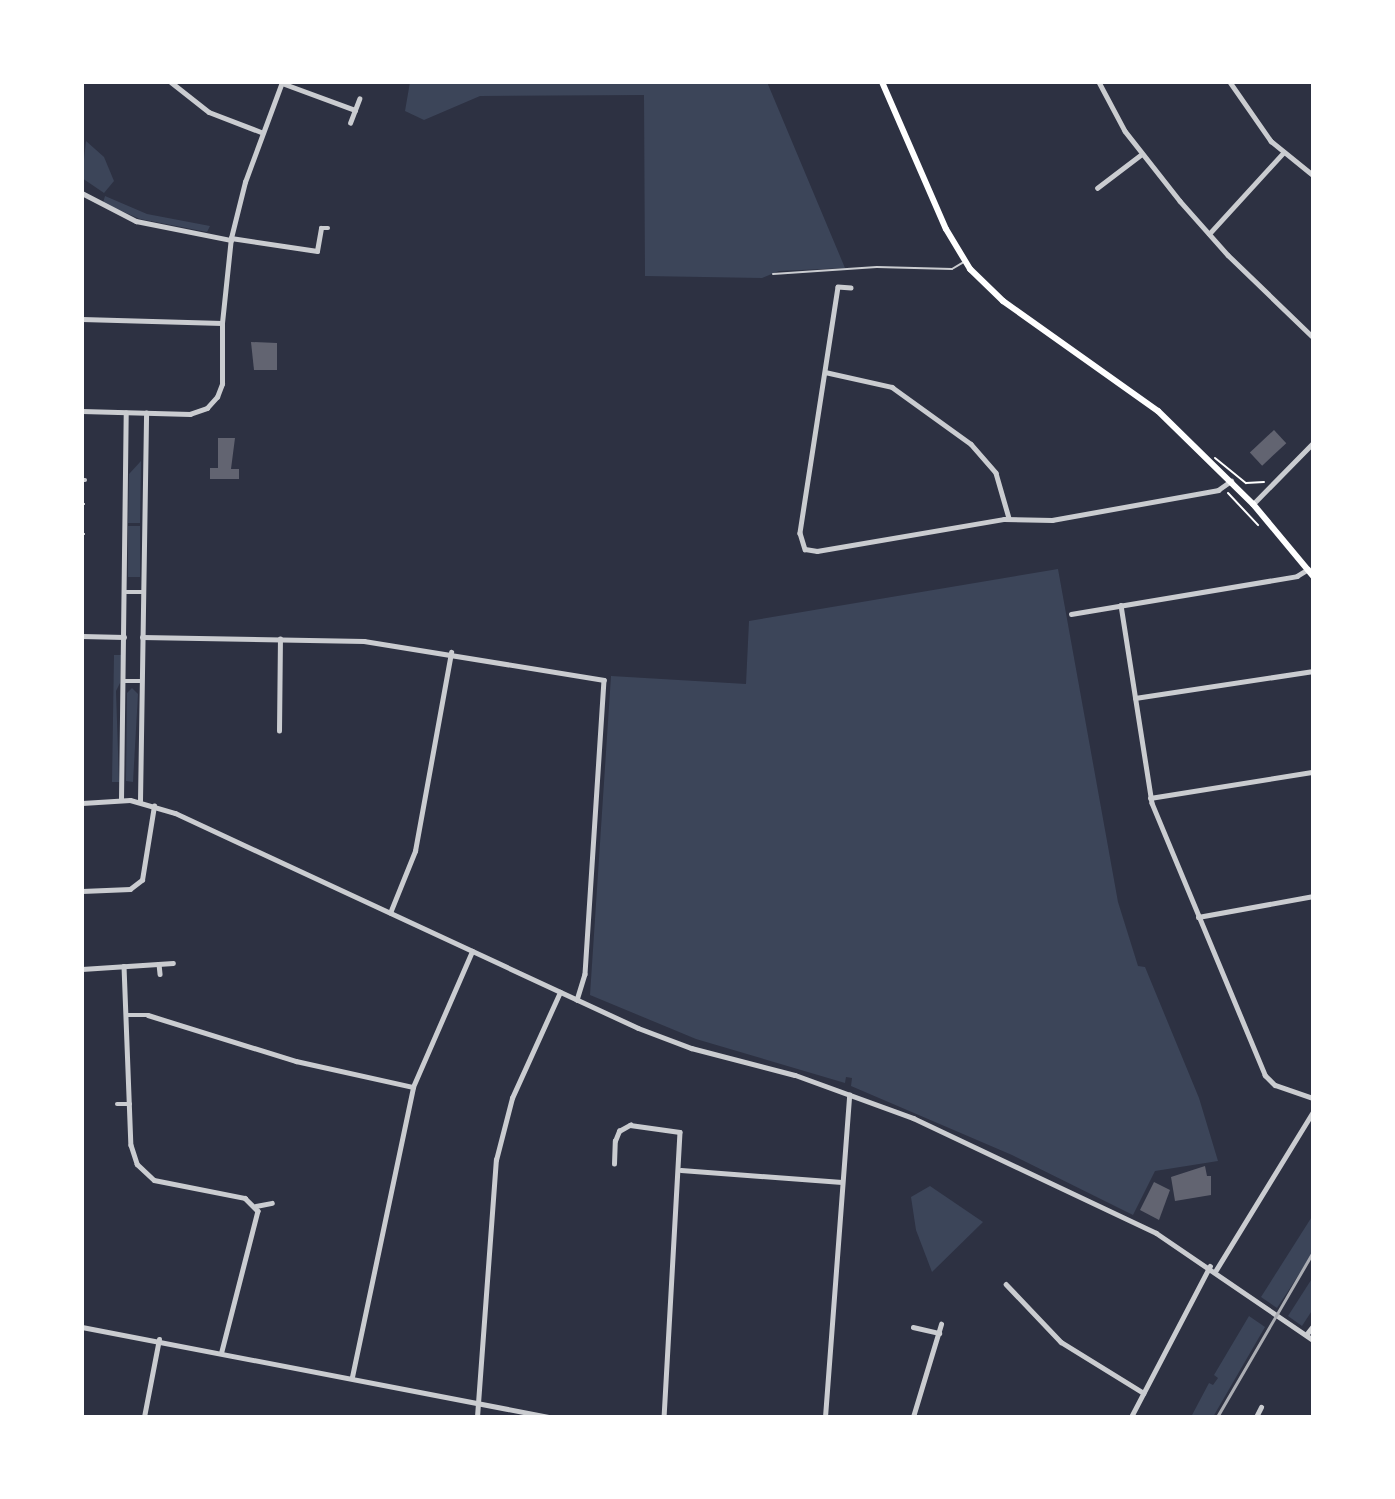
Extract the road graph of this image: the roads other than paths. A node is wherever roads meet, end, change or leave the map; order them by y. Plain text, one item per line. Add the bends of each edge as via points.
1 (171, 82) edge
2 (282, 82) edge
3 (882, 82) edge
4 (1098, 82) edge
5 (1230, 82) edge
6 (359, 99) dead end
7 (355, 110) junction
8 (350, 124) dead end
9 (261, 132) junction
10 (1283, 153) junction
11 (1142, 154) junction
12 (1313, 175) edge
13 (1097, 188) dead end
14 (82, 193) edge
15 (328, 229) dead end
16 (1209, 234) junction
17 (231, 239) junction
18 (964, 262) junction
19 (773, 274) dead end
20 (851, 288) dead end
21 (82, 319) edge
22 (222, 323) junction
23 (1313, 337) edge
24 (825, 372) junction
25 (82, 411) edge
26 (126, 412) junction
27 (146, 413) junction
28 (1313, 443) edge
29 (1231, 481) junction
30 (1253, 504) junction
31 (1009, 519) junction
32 (1308, 569) junction
33 (1313, 576) edge
34 (124, 592) junction
35 (142, 592) junction
36 (1121, 605) junction
37 (1071, 614) dead end
38 (82, 636) edge
39 (124, 637) junction
40 (142, 637) junction
41 (280, 639) junction
42 (451, 652) junction
43 (1313, 671) edge
44 (123, 681) junction
45 (141, 681) junction
46 (1135, 698) junction
47 (279, 731) dead end
48 (1313, 772) edge
49 (1150, 798) junction
50 (121, 800) junction
51 (140, 801) junction
52 (82, 803) edge
53 (154, 805) junction
54 (82, 891) edge
55 (1313, 896) edge
56 (390, 913) junction
57 (1198, 917) junction
58 (472, 951) junction
59 (173, 963) dead end
60 (159, 964) junction
61 (124, 967) junction
62 (82, 969) edge
63 (160, 974) dead end
64 (560, 992) junction
65 (577, 1000) junction
66 (126, 1015) junction
67 (413, 1087) junction
68 (849, 1095) junction
69 (1313, 1098) edge
70 (117, 1104) dead end
71 (130, 1104) junction
72 (1313, 1112) edge
73 (614, 1164) dead end
74 (681, 1170) junction
75 (842, 1181) junction
76 (272, 1203) dead end
77 (256, 1206) junction
78 (1213, 1268) junction
79 (1006, 1284) dead end
80 (941, 1324) dead end
81 (1313, 1326) edge
82 (82, 1327) edge
83 (913, 1327) dead end
84 (939, 1333) junction
85 (1306, 1335) junction
86 (159, 1339) junction
87 (1313, 1340) edge
88 (222, 1351) junction
89 (352, 1377) junction
90 (1144, 1393) junction
91 (480, 1402) junction
92 (1261, 1407) dead end
93 (144, 1417) edge
94 (477, 1417) edge
95 (549, 1417) edge
96 (664, 1417) edge
97 (825, 1417) edge
98 (913, 1417) edge
99 (1131, 1417) edge
100 (1256, 1417) edge

1 - 9 street via 209,112
2 - 7 street
2 - 9 street
3 - 18 main road
4 - 11 street
5 - 10 street
6 - 7 street
7 - 8 street
9 - 17 street
10 - 12 street
10 - 16 street
11 - 13 street
11 - 16 street
14 - 17 street via 136,221
15 - 17 street via 321,228 317,251
16 - 23 street
17 - 22 street
18 - 19 lane via 951,269 877,267
18 - 29 main road via 1003,301 1158,411
20 - 24 street via 838,287
21 - 22 street
22 - 27 street via 222,384 212,403 190,414
24 - 31 street via 892,387 971,444 996,473
24 - 31 street via 800,533 806,549 817,551
25 - 26 street
26 - 27 street
26 - 34 street
27 - 35 street
28 - 30 street
29 - 30 main road
29 - 31 street via 1218,490 1052,520
30 - 32 main road
32 - 33 main road
32 - 36 street via 1297,576
34 - 35 street
34 - 39 street
35 - 40 street
36 - 37 street
36 - 46 street
38 - 39 street
39 - 44 street
40 - 41 street
40 - 45 street
41 - 42 street via 364,641
41 - 47 street
42 - 56 street via 417,842
42 - 65 street via 604,680 585,974
43 - 46 street
44 - 45 street
44 - 50 street
45 - 51 street
46 - 49 street
48 - 49 street
49 - 57 street
50 - 51 street
50 - 52 street
51 - 53 street
53 - 54 street via 142,880 130,889
53 - 56 street
55 - 57 street
56 - 58 street
57 - 69 street via 1265,1075 1275,1085
58 - 64 street
58 - 67 street
59 - 60 street
60 - 61 street
60 - 63 street
61 - 62 street
61 - 66 street
64 - 65 street
64 - 91 street via 512,1098 496,1160
65 - 68 street via 691,1048 795,1075
66 - 67 street via 153,1016 296,1062
66 - 71 street
67 - 89 street
68 - 75 street
68 - 78 street via 1009,1160 1157,1233
70 - 71 street
71 - 77 street via 133,1155 148,1176 169,1185 246,1198
72 - 78 street
73 - 74 street via 619,1131 630,1125 667,1127 680,1132
74 - 75 street
74 - 96 street
75 - 97 street
76 - 77 street
77 - 88 street via 256,1225 232,1297
78 - 85 street
78 - 90 street
79 - 90 street via 1061,1342
80 - 84 street
81 - 85 street
82 - 86 street
83 - 84 street
84 - 98 street
85 - 87 street
86 - 88 street
86 - 93 street
88 - 89 street
89 - 91 street
90 - 99 street
91 - 94 street
91 - 95 street
92 - 100 street

